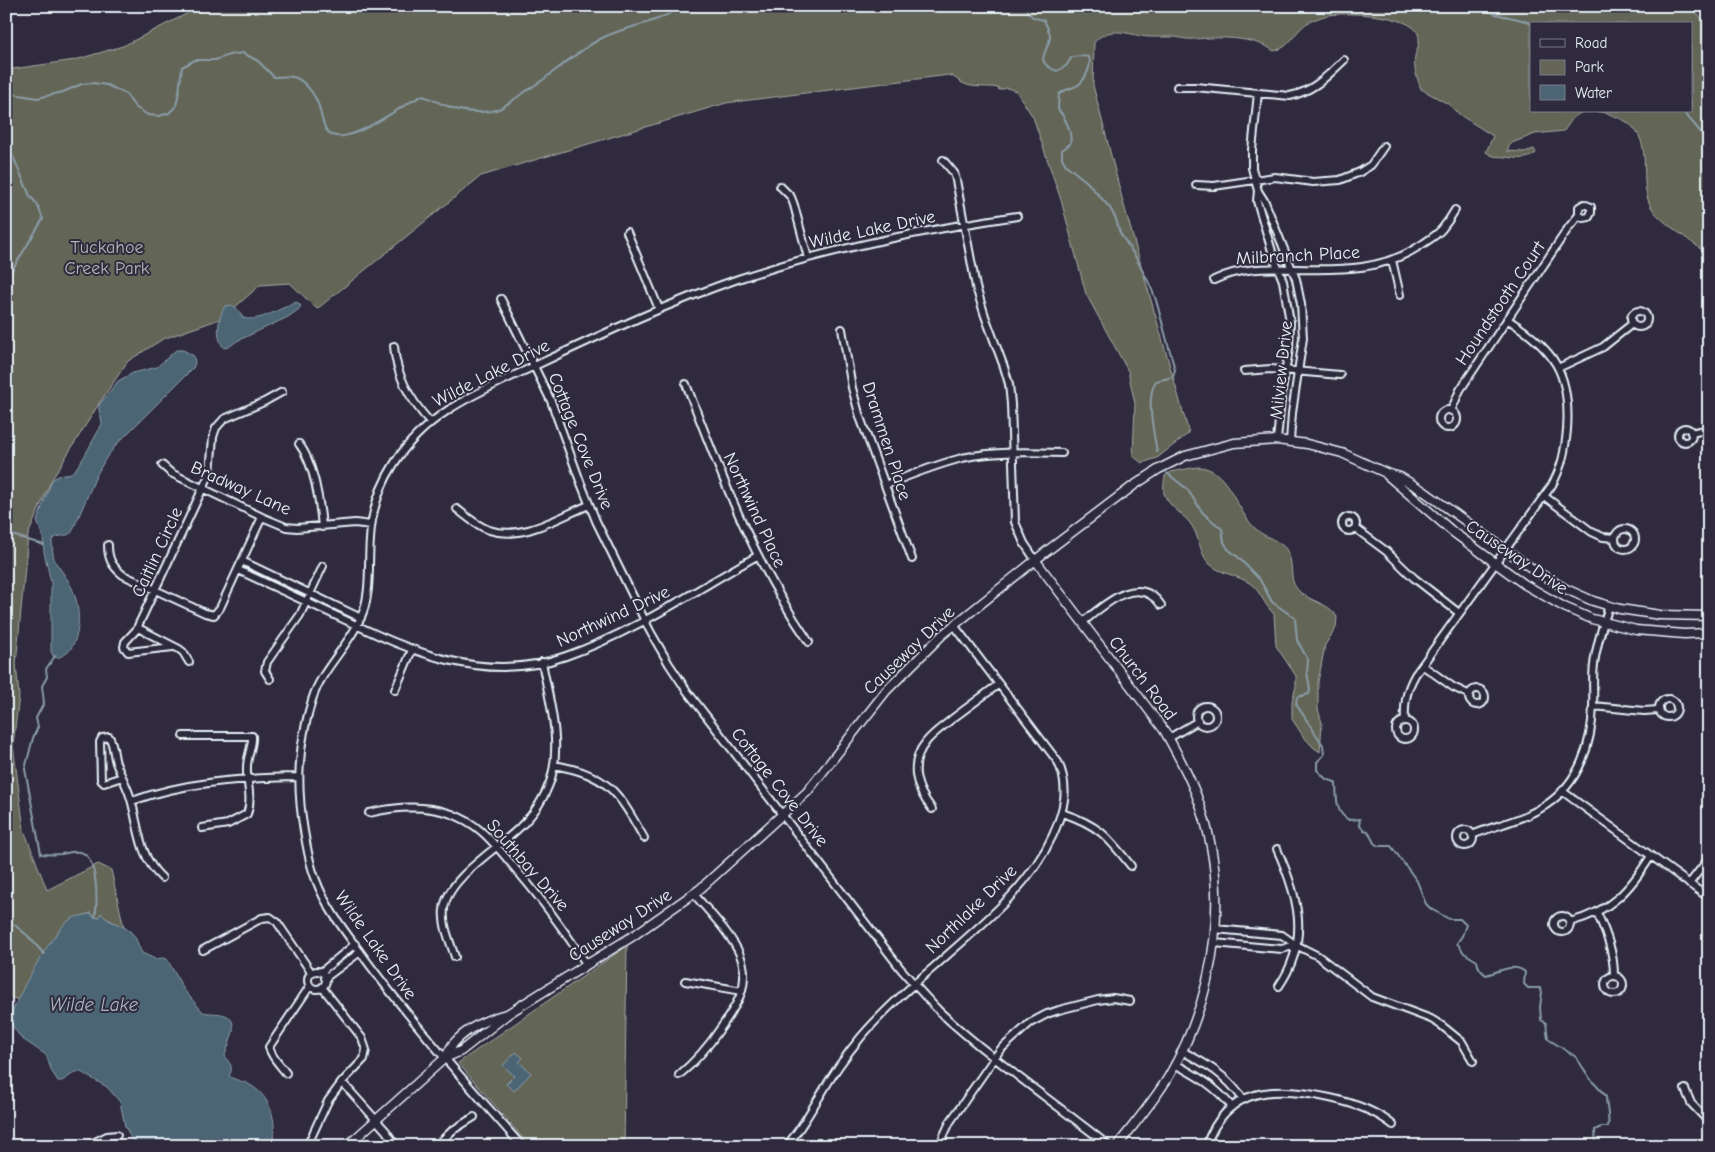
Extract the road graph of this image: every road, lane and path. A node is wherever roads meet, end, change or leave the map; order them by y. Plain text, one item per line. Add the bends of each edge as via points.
1 (1344, 60) dead end
2 (1177, 87) dead end
3 (1258, 93) junction
4 (1384, 146) dead end
5 (943, 160) dead end
6 (1255, 180) junction
7 (1196, 184) dead end
8 (780, 186) dead end
9 (1258, 191) junction
10 (1455, 210) dead end
11 (1579, 215) dead end
12 (1017, 216) dead end
13 (964, 225) junction
14 (627, 232) dead end
15 (808, 258) junction
16 (1392, 260) junction
17 (1278, 268) junction
18 (1292, 269) junction
19 (1214, 280) dead end
20 (1400, 295) dead end
21 (501, 299) dead end
22 (659, 308) junction
23 (1507, 319) junction
24 (1632, 324) dead end
25 (842, 329) dead end
26 (394, 346) dead end
27 (534, 366) junction
28 (1558, 368) junction
29 (1286, 370) junction
30 (1244, 371) dead end
31 (1298, 371) junction
32 (1340, 375) dead end
33 (686, 384) dead end
34 (282, 392) dead end
35 (1451, 411) dead end
36 (430, 422) junction
37 (1709, 429) edge
38 (1691, 432) dead end
39 (1277, 440) junction
40 (1290, 442) junction
41 (299, 444) dead end
42 (1012, 453) junction
43 (1062, 453) dead end
44 (162, 465) dead end
45 (1386, 473) junction
46 (885, 485) junction
47 (203, 489) junction
48 (1544, 496) junction
49 (589, 504) junction
50 (457, 508) dead end
51 (262, 517) junction
52 (371, 524) junction
53 (322, 527) junction
54 (1355, 528) dead end
55 (1615, 538) dead end
56 (108, 545) dead end
57 (1505, 550) junction
58 (757, 556) junction
59 (912, 559) dead end
60 (1036, 561) junction
61 (242, 562) junction
62 (1495, 564) junction
63 (323, 566) dead end
64 (238, 570) junction
65 (156, 590) junction
66 (311, 594) junction
67 (307, 602) junction
68 (1161, 605) dead end
69 (1609, 606) junction
70 (1458, 613) junction
71 (1709, 616) edge
72 (361, 618) junction
73 (645, 620) junction
74 (1082, 622) junction
75 (1604, 622) junction
76 (357, 626) junction
77 (954, 626) junction
78 (138, 628) junction
79 (1709, 633) edge
80 (809, 642) dead end
81 (174, 647) junction
82 (412, 650) junction
83 (189, 662) dead end
84 (542, 662) junction
85 (1422, 665) junction
86 (270, 679) dead end
87 (999, 684) junction
88 (395, 690) dead end
89 (1470, 695) dead end
90 (1593, 706) junction
91 (1658, 710) dead end
92 (1198, 721) dead end
93 (1405, 721) dead end
94 (183, 736) dead end
95 (1169, 738) junction
96 (554, 765) junction
97 (298, 776) junction
98 (122, 777) junction
99 (247, 779) junction
100 (1562, 791) junction
101 (132, 801) junction
102 (932, 808) dead end
103 (369, 813) dead end
104 (1062, 813) junction
105 (782, 816) junction
106 (202, 828) dead end
107 (1472, 835) dead end
108 (644, 838) dead end
109 (497, 847) junction
110 (1277, 848) dead end
111 (1651, 856) junction
112 (1709, 858) edge
113 (1131, 866) dead end
114 (162, 878) dead end
115 (1690, 884) junction
116 (694, 894) junction
117 (1709, 898) edge
118 (1596, 913) junction
119 (1570, 922) dead end
120 (1216, 929) junction
121 (1214, 943) junction
122 (355, 944) junction
123 (1296, 945) junction
124 (203, 950) dead end
125 (360, 952) junction
126 (455, 956) dead end
127 (587, 965) junction
128 (311, 972) junction
129 (323, 975) junction
130 (1614, 976) dead end
131 (685, 981) dead end
132 (914, 984) junction
133 (310, 986) junction
134 (1279, 986) dead end
135 (322, 987) junction
136 (742, 991) junction
137 (1130, 1001) dead end
138 (509, 1013) junction
139 (1182, 1051) junction
140 (445, 1058) junction
141 (995, 1058) junction
142 (1473, 1061) dead end
143 (1175, 1064) junction
144 (286, 1073) dead end
145 (679, 1075) dead end
146 (342, 1082) junction
147 (1685, 1089) dead end
148 (1243, 1099) junction
149 (1232, 1107) junction
150 (474, 1117) dead end
151 (375, 1121) junction
152 (1709, 1122) edge
153 (1393, 1126) dead end
154 (118, 1135) dead end
155 (309, 1142) dead end
156 (91, 1145) edge
157 (347, 1146) edge
158 (396, 1146) edge
159 (436, 1146) edge
160 (522, 1146) edge
161 (786, 1146) edge
162 (939, 1146) edge
163 (1109, 1146) edge
164 (1117, 1146) edge
165 (1206, 1146) edge

1 - 3 street via 1305,92 1290,96
2 - 3 street
3 - 6 street, Milview Drive via 1252,150
4 - 6 street via 1371,165 1340,180 1313,182 1276,177
5 - 13 street, Church Road via 954,173
6 - 7 street via 1214,186
6 - 9 street, Milview Drive
8 - 15 street via 791,197
9 - 17 street, Milview Drive via 1257,202
9 - 18 street, Milview Drive
10 - 16 street, Milbranch Place via 1438,232
11 - 23 street, Houndstooth Court
12 - 13 street, Wilde Lake Drive
13 - 15 street, Wilde Lake Drive
13 - 42 street, Church Road via 981,305 1009,384
14 - 22 street
15 - 22 street, Wilde Lake Drive
16 - 18 street, Milbranch Place via 1338,270
16 - 20 street
17 - 18 street, Milbranch Place
17 - 19 street, Milbranch Place via 1237,271
17 - 29 street, Milview Drive via 1290,322
18 - 31 street, Milview Drive via 1303,321
21 - 27 street, Cottage Cove Drive
22 - 27 street, Wilde Lake Drive
23 - 28 street via 1538,341
23 - 35 street, Houndstooth Court via 1460,390
24 - 28 street via 1603,347
25 - 46 street, Drammen Place via 852,388
26 - 36 street via 402,382 417,408
27 - 36 street, Wilde Lake Drive via 454,406
27 - 49 street, Cottage Cove Drive via 551,401
28 - 48 street via 1568,406 1566,449 1558,475
29 - 30 street
29 - 31 street
29 - 39 street, Milview Drive
31 - 32 street
31 - 40 street, Milview Drive
33 - 58 street, Northwind Place via 726,488
34 - 47 street, Caitlin Circle via 224,418 213,437 211,470
36 - 52 street, Wilde Lake Drive via 406,446 390,470
37 - 38 street
39 - 40 street, Causeway Drive
39 - 60 street, Causeway Drive via 1219,446 1176,460 1133,486
40 - 45 street, Causeway Drive via 1342,453
41 - 53 street via 307,457 317,493
42 - 43 street
42 - 46 street via 963,458
42 - 60 street, Church Road via 1015,522
44 - 47 street, Bradway Lane via 171,474
45 - 57 street, Causeway Drive via 1422,490
45 - 62 street, Causeway Drive
46 - 59 street, Drammen Place
47 - 51 street, Bradway Lane
47 - 65 street, Caitlin Circle
48 - 55 street via 1592,532
48 - 57 street
49 - 50 street via 534,528 510,533 482,527
49 - 73 street, Cottage Cove Drive
51 - 53 street, Bradway Lane via 286,527
51 - 61 street
52 - 53 street, Bradway Lane
52 - 72 street, Wilde Lake Drive via 368,586
54 - 70 street
56 - 65 street via 108,555 115,568
57 - 62 street
57 - 69 street, Causeway Drive via 1553,582
58 - 73 street, Northwind Drive
58 - 80 street, Northwind Place
60 - 74 street, Church Road
60 - 77 street, Causeway Drive
61 - 64 street
61 - 66 street
62 - 70 street
62 - 75 street, Causeway Drive via 1544,597
63 - 66 street
64 - 65 street via 214,615
64 - 67 street, Northwind Drive
65 - 78 street, Caitlin Circle
66 - 67 street
66 - 72 street
67 - 76 street, Northwind Drive
67 - 86 street via 266,662 265,671
68 - 74 street via 1146,594 1128,592 1114,598
69 - 71 street, Causeway Drive via 1660,615
69 - 75 street
70 - 85 street
72 - 76 street, Wilde Lake Drive
73 - 84 street, Northwind Drive via 565,657
73 - 105 street, Cottage Cove Drive via 676,676
74 - 95 street, Church Road
75 - 79 street, Causeway Drive via 1659,633
75 - 90 street via 1594,665
76 - 82 street, Northwind Drive
76 - 97 street, Wilde Lake Drive via 321,678 313,696 302,738
77 - 87 street, Northlake Drive
77 - 105 street, Causeway Drive via 886,691 820,778
78 - 81 street
78 - 81 street, Caitlin Circle via 125,642 128,652
81 - 83 street via 183,652
82 - 84 street, Northwind Drive via 475,666
82 - 88 street
84 - 96 street via 555,735
85 - 89 street
85 - 93 street via 1407,692
87 - 102 street via 930,737 920,751 916,761 916,780
87 - 104 street, Northlake Drive via 1058,762 1066,791
90 - 91 street
90 - 100 street via 1585,756
92 - 95 street
94 - 99 street via 252,736
95 - 120 street, Church Road via 1187,773 1206,824 1214,872
96 - 108 street via 581,771 605,784 619,797
96 - 109 street via 535,810
97 - 99 street
97 - 122 street, Wilde Lake Drive via 311,868 325,900
98 - 98 street via 112,741 109,737 102,738 102,780 108,783
98 - 101 street
99 - 101 street via 187,786
99 - 106 street via 247,814 228,824
100 - 107 street via 1531,813
100 - 111 street
101 - 114 street via 145,855
103 - 109 street, Southbay Drive via 411,806 443,811 473,825
104 - 113 street via 1084,820 1101,831
104 - 132 street, Northlake Drive via 1048,846 1023,883
105 - 116 street, Causeway Drive
105 - 132 street, Cottage Cove Drive
109 - 126 street via 460,878 447,896 444,924
109 - 127 street, Southbay Drive via 547,907
110 - 123 street via 1296,900 1299,925
111 - 115 street
111 - 118 street via 1627,890
112 - 115 street
115 - 117 street
116 - 127 street, Causeway Drive
116 - 136 street via 737,949 744,970
118 - 119 street
118 - 130 street via 1608,938
120 - 121 street, Church Road
120 - 123 street via 1282,935
121 - 123 street via 1282,949
121 - 139 street, Church Road via 1200,1009
122 - 125 street, Wilde Lake Drive
122 - 129 street
123 - 134 street via 1292,965
123 - 142 street via 1318,956 1372,997 1441,1025 1462,1042
124 - 128 street via 262,918 270,918 277,922
125 - 129 street
125 - 140 street, Wilde Lake Drive
127 - 138 street, Causeway Drive
128 - 129 street
128 - 133 street via 308,978
129 - 135 street via 325,982
131 - 136 street
132 - 141 street, Cottage Cove Drive via 952,1023
132 - 161 street, Northlake Drive via 879,1016 853,1047
133 - 135 street
133 - 144 street via 269,1048
135 - 146 street via 366,1045 366,1057
136 - 145 street via 738,1004 710,1045
137 - 141 street via 1109,998 1047,1014 1019,1033
138 - 140 street, Causeway Drive via 461,1051
138 - 140 street, Causeway Drive via 488,1019 467,1032 452,1044
139 - 143 street, Church Road
139 - 148 street via 1217,1071
140 - 151 street, Causeway Drive
140 - 160 street, Wilde Lake Drive
141 - 162 street via 950,1122
141 - 163 street, Cottage Cove Drive
143 - 149 street via 1213,1086
143 - 164 street, Church Road via 1158,1093
146 - 151 street
146 - 155 street via 325,1106
147 - 152 street via 1691,1103
148 - 149 street
148 - 153 street via 1276,1091 1317,1095 1373,1111
149 - 165 street via 1213,1128
150 - 159 street
151 - 157 street, Causeway Drive
151 - 158 street
154 - 156 street via 107,1136

